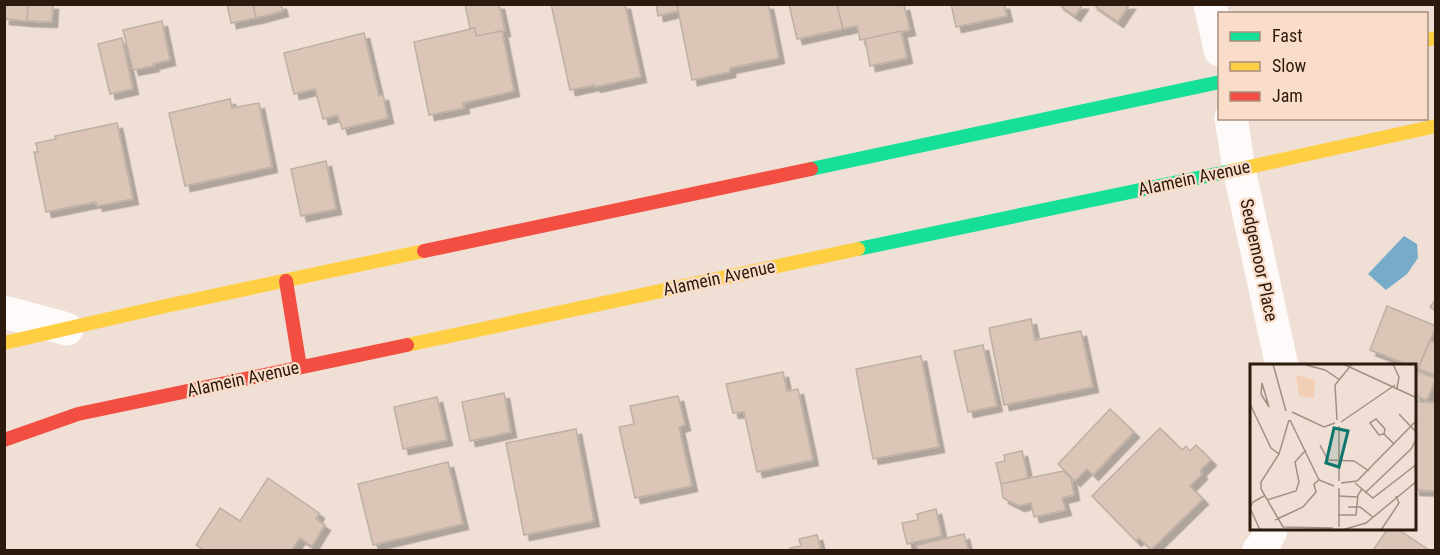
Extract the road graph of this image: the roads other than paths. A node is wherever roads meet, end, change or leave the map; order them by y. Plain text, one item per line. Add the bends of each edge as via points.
1 (1210, 4) edge
2 (1218, 41) edge
3 (1218, 82) edge
4 (1232, 120) edge
5 (1436, 126) edge
6 (1239, 169) junction
7 (285, 281) junction
8 (4, 312) edge
9 (66, 329) junction
10 (4, 343) edge
11 (1282, 364) edge
12 (300, 367) junction
13 (4, 440) edge
14 (1271, 531) edge
15 (1259, 550) edge

1 - 2 street
3 - 7 street
4 - 6 street, Sedgemoor Place
5 - 6 street, Alamein Avenue
6 - 11 street, Sedgemoor Place
6 - 12 street, Alamein Avenue
7 - 9 street
7 - 12 street
8 - 9 street
9 - 10 street
12 - 13 street, Alamein Avenue via 78,414
14 - 15 street

